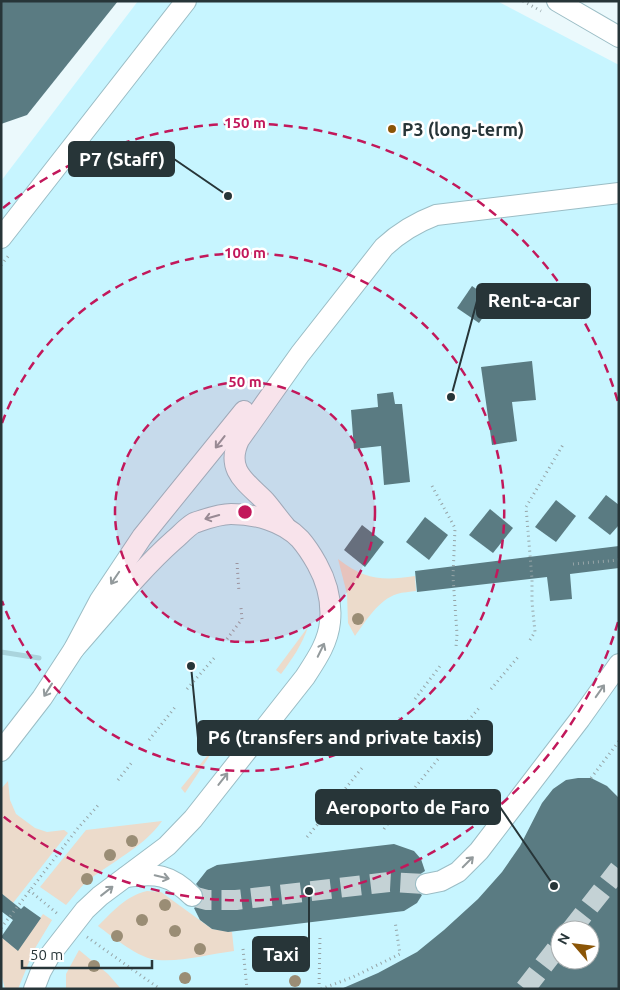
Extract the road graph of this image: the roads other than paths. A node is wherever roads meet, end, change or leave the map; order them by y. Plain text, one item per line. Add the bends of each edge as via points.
1 (186, 1) edge
2 (557, 1) edge
3 (619, 36) edge
4 (619, 192) edge
5 (1, 238) edge
6 (300, 354) junction
7 (288, 529) junction
8 (74, 649) junction
9 (619, 664) edge
10 (1, 751) edge
11 (126, 877) junction
12 (426, 884) tunnel mouth
13 (192, 896) tunnel mouth
14 (73, 926) junction
15 (34, 989) edge
16 (49, 989) edge

1 - 5 street
2 - 3 street
4 - 6 street via 436,215 417,222 384,247
6 - 7 street via 239,440 234,461 246,484
6 -> 8 street via 252,401 142,538 100,600
7 -> 8 street via 254,516 230,514 212,516 191,525 164,549
11 -> 7 street via 167,846 193,819 319,656 330,622 330,597 323,575 309,550
8 -> 10 street
12 -> 9 street via 458,872 479,851
11 -> 13 street via 148,874 170,878
14 -> 11 street via 95,901
14 - 15 street via 50,955
14 - 16 street

